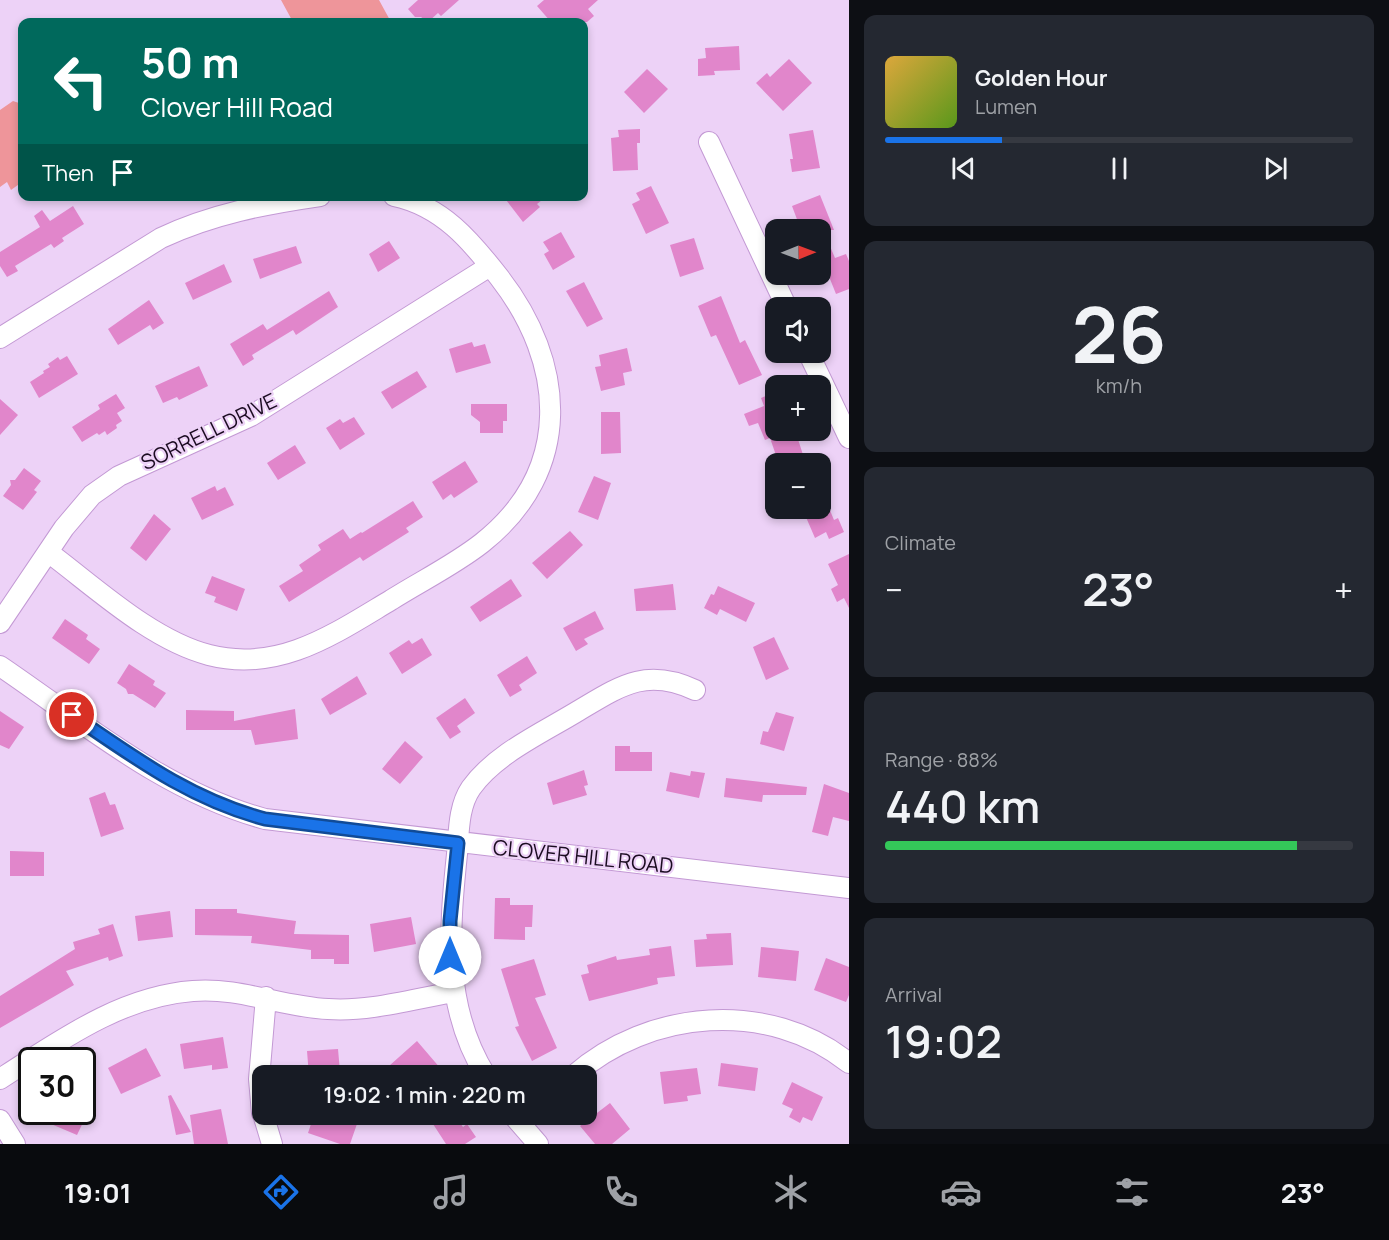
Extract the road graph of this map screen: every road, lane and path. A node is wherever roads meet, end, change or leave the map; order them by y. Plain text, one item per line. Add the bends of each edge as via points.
1 (709, 142) dead end
2 (290, 201) edge
3 (411, 201) edge
4 (490, 266) junction
5 (782, 297) edge
6 (0, 338) edge
7 (813, 363) edge
8 (849, 438) edge
9 (48, 552) junction
10 (0, 623) edge
11 (0, 666) edge
12 (695, 690) dead end
13 (458, 843) junction
14 (849, 888) edge
15 (454, 992) junction
16 (266, 997) junction
17 (849, 1063) edge
18 (259, 1065) edge
19 (480, 1065) edge
20 (587, 1065) edge
21 (0, 1079) edge
22 (0, 1120) edge
23 (266, 1125) edge
24 (526, 1125) edge
25 (15, 1144) edge
26 (272, 1144) edge
27 (538, 1144) edge

1 - 5 street
2 - 6 street via 243,209 160,238
3 - 4 street via 461,231
4 - 9 street, SORRELL DRIVE via 251,416 119,476 92,495
4 - 9 street via 516,299 541,349 548,375 550,426 543,459 521,502 483,542 460,558 328,638 283,656 254,659 211,656 172,641
7 - 8 street
9 - 10 street, SORRELL DRIVE
11 - 13 street, CLOVER HILL ROAD via 166,779 209,800 265,819
12 - 13 street via 662,679 632,681 527,742 482,775 470,789 463,804
13 - 14 street, CLOVER HILL ROAD
13 - 15 street via 450,921
15 - 16 street via 356,1009 309,1007
15 - 19 street
16 - 18 street
16 - 21 street via 218,990 192,991 138,1002 109,1014
17 - 20 street via 793,1032 765,1024 708,1020 677,1024 625,1041
22 - 25 street
23 - 26 street
24 - 27 street

